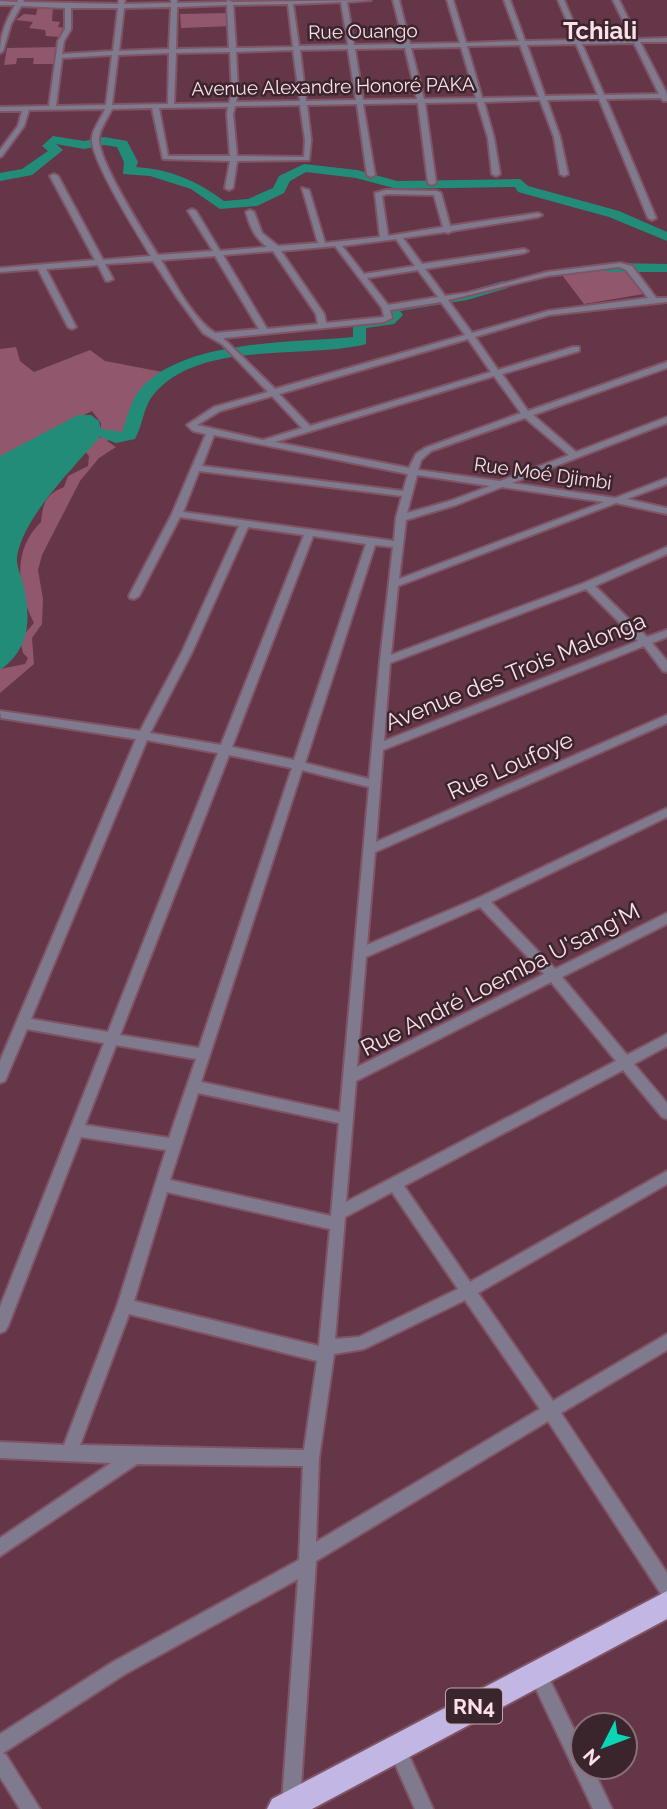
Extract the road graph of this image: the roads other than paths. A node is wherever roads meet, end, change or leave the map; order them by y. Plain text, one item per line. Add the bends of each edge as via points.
1 (344, 0) edge
2 (368, 0) edge
3 (396, 0) edge
4 (450, 0) edge
5 (507, 0) edge
6 (561, 0) edge
7 (616, 0) edge
8 (290, 1) edge
9 (20, 2) edge
10 (174, 2) edge
11 (230, 2) edge
12 (0, 3) edge
13 (122, 3) edge
14 (68, 7) junction
15 (667, 40) edge
16 (636, 41) junction
17 (579, 42) junction
18 (522, 44) junction
19 (465, 45) junction
20 (406, 47) junction
21 (298, 48) junction
22 (352, 48) junction
23 (233, 50) junction
24 (0, 51) edge
25 (173, 51) junction
26 (116, 53) junction
27 (60, 57) junction
28 (665, 96) edge
29 (602, 97) junction
30 (479, 99) junction
31 (542, 99) junction
32 (421, 101) junction
33 (304, 102) junction
34 (361, 102) junction
35 (667, 103) edge
36 (233, 104) junction
37 (155, 105) junction
38 (171, 105) junction
39 (109, 106) junction
40 (26, 108) junction
41 (52, 108) junction
42 (0, 109) edge
43 (0, 155) edge
44 (234, 160) junction
45 (496, 174) dead end
46 (564, 174) dead end
47 (370, 175) dead end
48 (54, 176) dead end
49 (432, 183) dead end
50 (229, 188) dead end
51 (305, 190) dead end
52 (192, 211) dead end
53 (250, 212) dead end
54 (538, 215) dead end
55 (652, 218) dead end
56 (448, 231) junction
57 (398, 236) junction
58 (384, 238) junction
59 (337, 244) junction
60 (322, 245) junction
61 (275, 248) junction
62 (524, 251) dead end
63 (216, 254) junction
64 (155, 259) junction
65 (101, 262) junction
66 (420, 267) junction
67 (42, 269) junction
68 (0, 270) edge
69 (363, 276) junction
70 (109, 279) dead end
71 (442, 299) junction
72 (664, 299) edge
73 (386, 308) junction
74 (322, 325) junction
75 (72, 327) dead end
76 (264, 330) junction
77 (467, 334) junction
78 (213, 336) junction
79 (576, 349) dead end
80 (667, 365) edge
81 (495, 373) junction
82 (273, 392) junction
83 (526, 414) junction
84 (667, 420) edge
85 (309, 430) junction
86 (211, 432) junction
87 (261, 442) junction
88 (573, 454) junction
89 (196, 468) junction
90 (413, 472) junction
91 (667, 481) edge
92 (499, 484) junction
93 (408, 494) junction
94 (613, 501) junction
95 (667, 511) edge
96 (177, 514) junction
97 (401, 518) junction
98 (244, 525) junction
99 (310, 532) junction
100 (372, 540) junction
101 (398, 545) junction
102 (667, 551) edge
103 (395, 584) junction
104 (588, 584) junction
105 (134, 596) dead end
106 (667, 633) edge
107 (646, 642) junction
108 (385, 661) junction
109 (667, 668) edge
110 (1, 714) edge
111 (667, 719) edge
112 (143, 736) junction
113 (378, 748) junction
114 (226, 749) junction
115 (300, 763) junction
116 (375, 785) junction
117 (667, 811) edge
118 (370, 849) junction
119 (482, 901) junction
120 (667, 919) edge
121 (360, 954) junction
122 (554, 976) junction
123 (24, 1023) junction
124 (111, 1040) junction
125 (667, 1041) edge
126 (205, 1055) junction
127 (626, 1063) junction
128 (0, 1077) edge
129 (351, 1077) junction
130 (196, 1087) junction
131 (667, 1114) edge
132 (347, 1119) junction
133 (75, 1130) junction
134 (174, 1145) junction
135 (667, 1177) edge
136 (163, 1185) junction
137 (395, 1185) junction
138 (338, 1219) junction
139 (466, 1292) junction
140 (125, 1306) junction
141 (0, 1326) edge
142 (667, 1341) edge
143 (326, 1351) junction
144 (550, 1410) junction
145 (0, 1450) edge
146 (69, 1452) junction
147 (135, 1457) junction
148 (311, 1458) junction
149 (0, 1548) edge
150 (307, 1561) junction
151 (667, 1588) edge
152 (667, 1604) edge
153 (537, 1671) junction
154 (0, 1745) edge
155 (397, 1748) junction
156 (0, 1761) edge
157 (286, 1806) edge
158 (31, 1809) edge
159 (424, 1809) edge
160 (603, 1809) edge

1 - 2 street
1 - 8 street
1 - 22 street
3 - 20 street
4 - 19 street
5 - 18 street
6 - 17 street
7 - 16 street
8 - 11 street
8 - 21 street
9 - 12 street
9 - 14 street
9 - 24 street
10 - 11 street
10 - 13 street
10 - 25 street
11 - 23 street
13 - 14 street
13 - 26 street
14 - 27 street
15 - 16 street, Rue Ouango
16 - 17 street, Rue Ouango
16 - 28 street
17 - 18 street, Rue Ouango
17 - 29 street
18 - 19 street, Rue Ouango
18 - 31 street
19 - 20 street, Rue Ouango
19 - 30 street
20 - 22 street, Rue Ouango
20 - 32 street
21 - 22 street, Rue Ouango
21 - 23 street, Rue Ouango
21 - 33 street
22 - 34 street
23 - 25 street, Rue Ouango
23 - 36 street
25 - 26 street, Rue Ouango
25 - 38 street
26 - 27 street, Rue Ouango
26 - 39 street
27 - 41 street
28 - 29 street, Avenue Alexandre Honoré PAKA
28 - 35 street
29 - 31 street, Avenue Alexandre Honoré PAKA
29 - 55 street
30 - 31 street, Avenue Alexandre Honoré PAKA
30 - 32 street, Avenue Alexandre Honoré PAKA
30 - 45 street
31 - 46 street via 557,136
32 - 34 street, Avenue Alexandre Honoré PAKA
32 - 49 street
33 - 34 street, Avenue Alexandre Honoré PAKA
33 - 36 street, Avenue Alexandre Honoré PAKA
33 - 44 street via 307,159
34 - 47 street
36 - 38 street, Avenue Alexandre Honoré PAKA
36 - 44 street
37 - 38 street, Avenue Alexandre Honoré PAKA
37 - 39 street, Avenue Alexandre Honoré PAKA
37 - 44 street via 164,158
39 - 41 street, Avenue Alexandre Honoré PAKA
39 - 64 street via 96,144
40 - 41 street, Avenue Alexandre Honoré PAKA
40 - 42 street, Avenue Alexandre Honoré PAKA
40 - 43 street via 21,126
44 - 50 street
48 - 65 street
51 - 60 street
52 - 63 street
53 - 61 street via 264,243
54 - 56 street
56 - 57 street
56 - 58 street via 437,193 386,192 378,195
57 - 58 street
57 - 66 street
58 - 59 street
59 - 60 street
59 - 69 street
60 - 61 street
61 - 63 street
61 - 74 street via 320,314
62 - 66 street
63 - 64 street
63 - 76 street
64 - 65 street
64 - 78 street via 183,302
65 - 67 street
65 - 70 street
66 - 69 street
66 - 71 street
67 - 68 street
67 - 75 street
69 - 73 street
71 - 72 street via 547,274 620,265
71 - 73 street
71 - 77 street
72 - 77 street via 548,313
73 - 74 street via 388,318 384,320
74 - 76 street
76 - 78 street
77 - 81 street
77 - 82 street
78 - 82 street via 225,342
79 - 81 street
80 - 83 street
81 - 83 street
81 - 85 street
82 - 85 street
82 - 86 street via 217,409 192,423 193,428
83 - 88 street
83 - 90 street via 418,454
84 - 88 street
85 - 87 street
86 - 87 street, Rue Moé Djimbi
86 - 89 street
87 - 90 street, Rue Moé Djimbi
88 - 92 street
89 - 93 street
89 - 96 street
90 - 92 street, Rue Moé Djimbi
90 - 93 street
91 - 94 street
92 - 94 street, Rue Moé Djimbi
92 - 97 street
93 - 97 street
94 - 95 street, Rue Moé Djimbi
94 - 103 street
96 - 98 street
96 - 105 street
97 - 101 street
98 - 99 street
98 - 112 street
99 - 100 street
99 - 114 street
100 - 101 street
100 - 115 street
101 - 103 street
102 - 104 street
103 - 108 street
104 - 107 street
104 - 108 street
106 - 107 street, Avenue des Trois Malonga
107 - 109 street
107 - 113 street, Avenue des Trois Malonga
108 - 113 street
110 - 112 street
111 - 118 street, Rue Loufoye
112 - 114 street
112 - 123 street
113 - 116 street
114 - 115 street
114 - 124 street
115 - 116 street
115 - 126 street
116 - 118 street
117 - 119 street
118 - 121 street
119 - 121 street
119 - 122 street
120 - 122 street, Rue André Loemba U'sang'M
121 - 129 street
122 - 127 street
122 - 129 street, Rue André Loemba U'sang'M
123 - 124 street
123 - 128 street
124 - 126 street
124 - 133 street
125 - 127 street
126 - 130 street
127 - 131 street
127 - 137 street
129 - 132 street
130 - 132 street
130 - 134 street
132 - 138 street
133 - 134 street
133 - 141 street
134 - 136 street
135 - 139 street
136 - 138 street
136 - 140 street
137 - 138 street
137 - 139 street
138 - 143 street
139 - 143 street via 359,1344
139 - 144 street
140 - 143 street
140 - 146 street
142 - 144 street
143 - 148 street
144 - 150 street
144 - 151 street
145 - 146 street
146 - 147 street
147 - 148 street
147 - 149 street
148 - 150 street
150 - 154 street via 119,1668
150 - 157 street
152 - 153 highway, RN4
153 - 155 highway, RN4
153 - 160 street
155 - 157 highway, RN4
155 - 159 street
156 - 158 street

